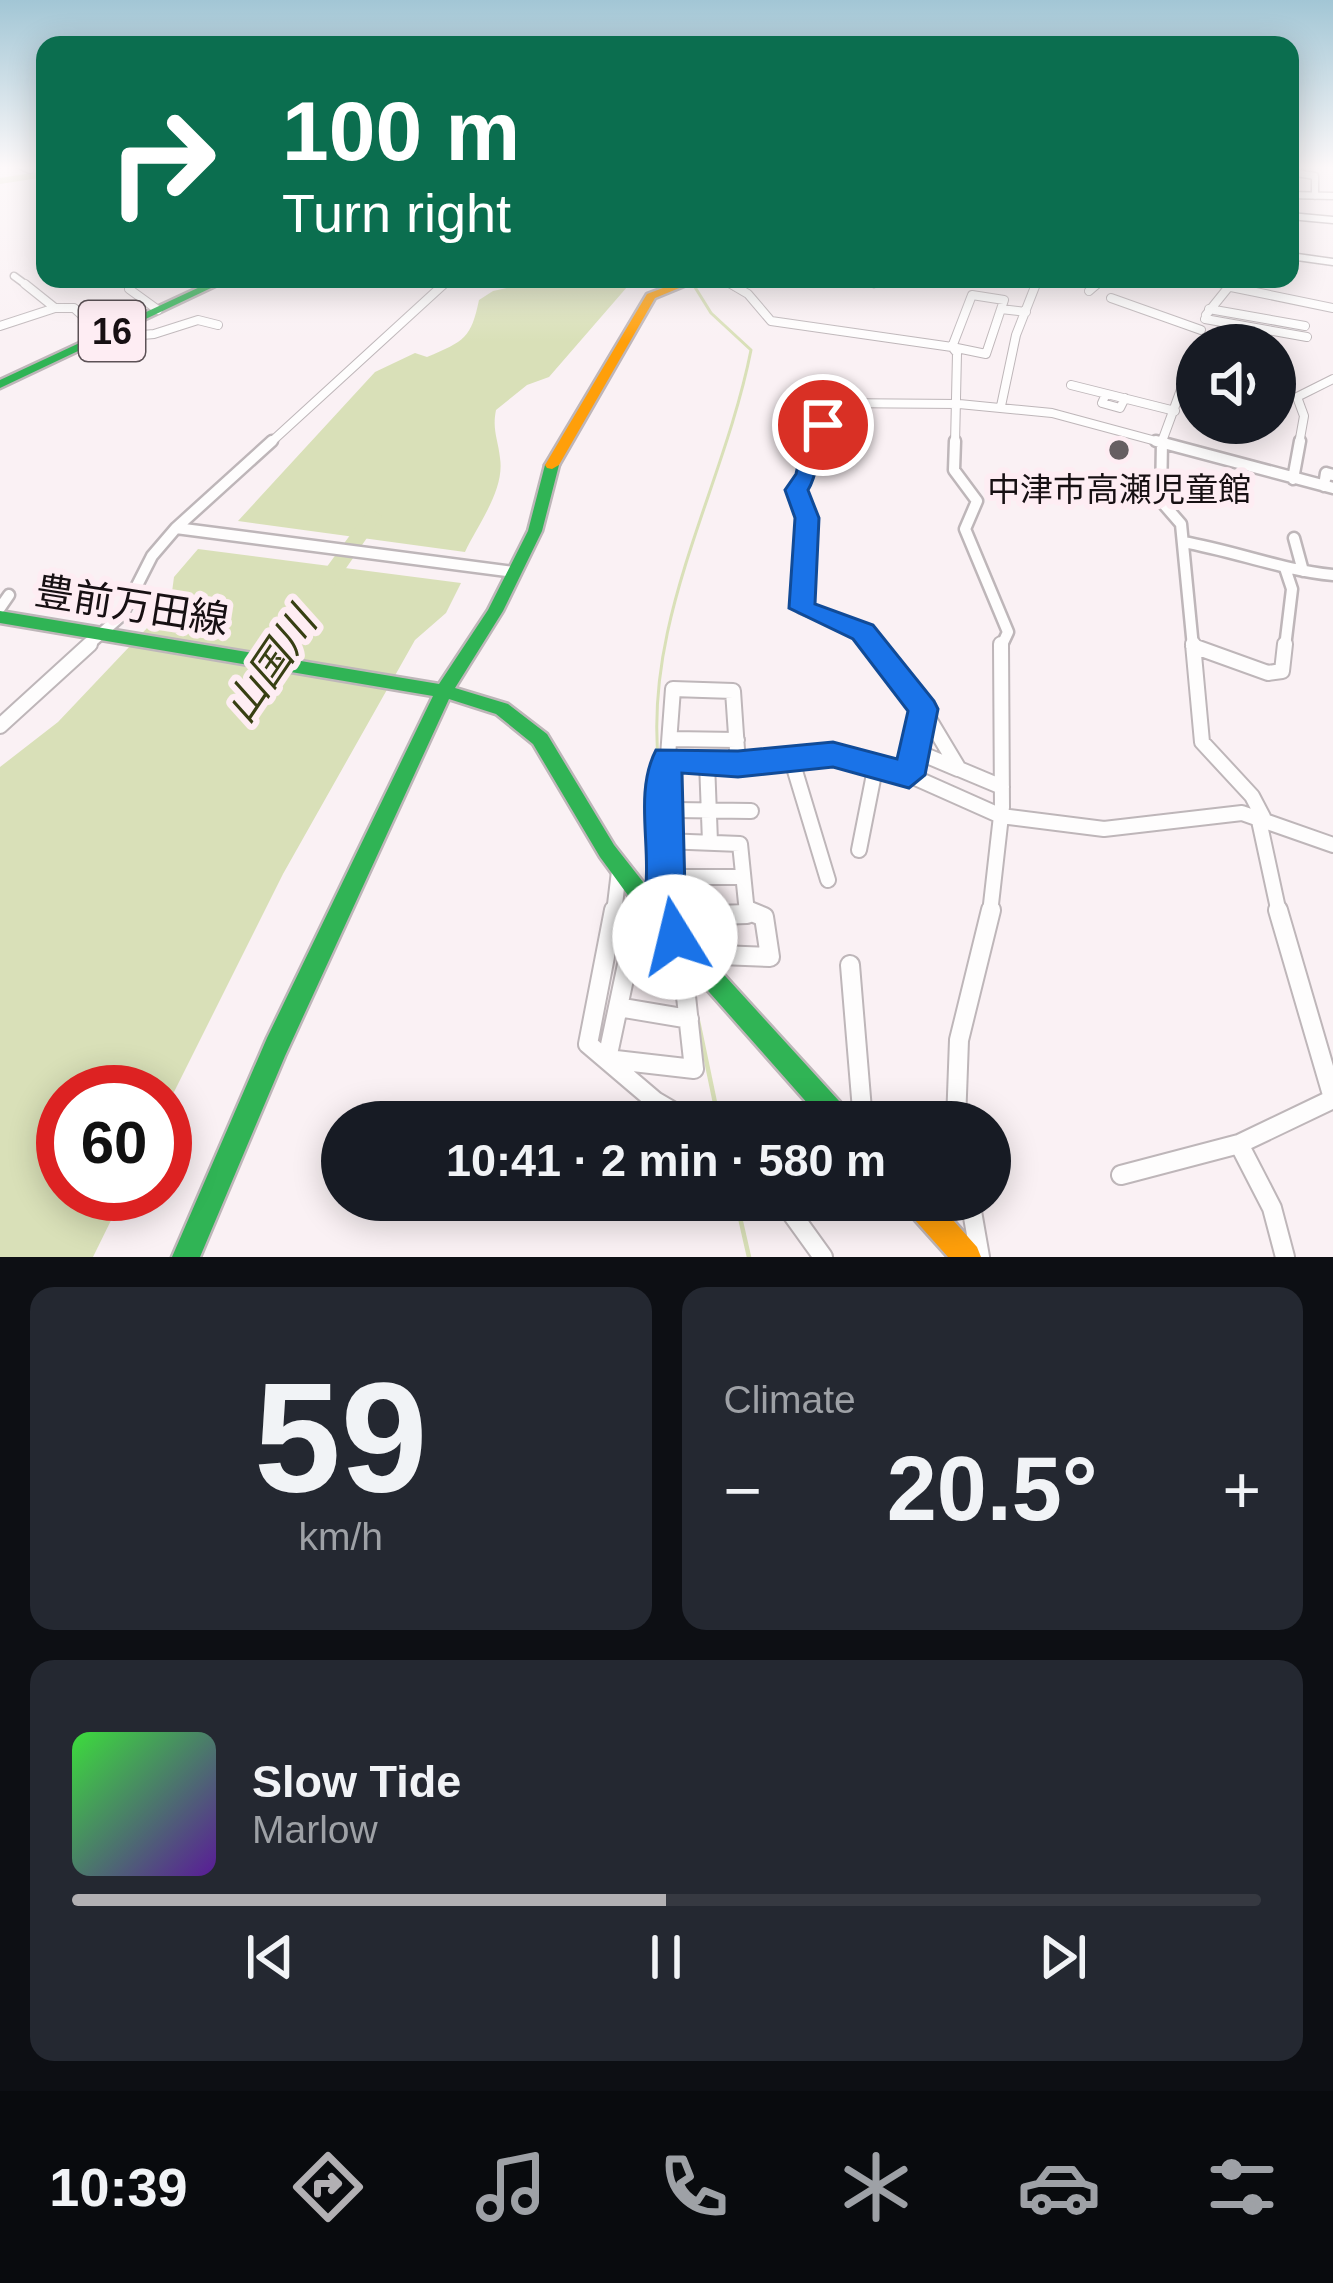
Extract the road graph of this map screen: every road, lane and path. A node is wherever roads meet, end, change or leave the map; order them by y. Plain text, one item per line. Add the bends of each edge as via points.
1 (1299, 256) edge
2 (1333, 262) edge
3 (14, 276) dead end
4 (206, 288) edge
5 (440, 288) edge
6 (663, 288) edge
7 (737, 288) edge
8 (1035, 288) edge
9 (1092, 288) edge
10 (1223, 288) edge
11 (1247, 288) edge
12 (129, 289) dead end
13 (1088, 291) dead end
14 (1112, 298) dead end
15 (55, 308) junction
16 (1333, 308) edge
17 (1001, 309) junction
18 (158, 310) junction
19 (1026, 312) junction
20 (1207, 315) junction
21 (1298, 317) dead end
22 (1204, 324) edge
23 (218, 325) dead end
24 (0, 326) edge
25 (994, 330) junction
26 (1306, 332) dead end
27 (1016, 335) junction
28 (100, 337) junction
29 (952, 347) junction
30 (1333, 379) edge
31 (0, 384) edge
32 (1074, 389) dead end
33 (958, 404) junction
34 (1001, 406) junction
35 (1176, 408) edge
36 (1175, 411) junction
37 (1161, 443) junction
38 (1333, 475) edge
39 (1293, 479) junction
40 (1329, 487) edge
41 (181, 529) junction
42 (1294, 538) dead end
43 (1183, 542) junction
44 (1286, 568) junction
45 (1303, 571) junction
46 (514, 572) junction
47 (1333, 575) edge
48 (9, 595) dead end
49 (0, 613) edge
50 (109, 634) junction
51 (1193, 646) junction
52 (438, 690) junction
53 (923, 709) junction
54 (0, 726) edge
55 (673, 739) junction
56 (737, 740) junction
57 (913, 750) junction
58 (667, 759) junction
59 (792, 760) junction
60 (707, 762) junction
61 (738, 764) junction
62 (876, 764) junction
63 (959, 769) junction
64 (909, 775) junction
65 (1002, 787) junction
66 (675, 809) dead end
67 (709, 810) junction
68 (751, 811) dead end
69 (1001, 816) junction
70 (1261, 817) junction
71 (664, 841) junction
72 (710, 842) junction
73 (1333, 845) edge
74 (859, 850) dead end
75 (620, 867) junction
76 (666, 877) junction
77 (743, 877) junction
78 (828, 880) dead end
79 (747, 914) junction
80 (657, 917) junction
81 (675, 937) junction
82 (687, 962) junction
83 (850, 965) dead end
84 (660, 966) junction
85 (707, 972) joint
86 (618, 1007) junction
87 (689, 1019) junction
88 (607, 1059) junction
89 (1333, 1099) edge
90 (655, 1101) edge
91 (822, 1101) edge
92 (865, 1101) edge
93 (955, 1101) edge
94 (1239, 1144) junction
95 (1121, 1175) dead end
96 (797, 1221) edge
97 (935, 1221) edge
98 (974, 1221) edge
99 (186, 1257) edge
100 (823, 1257) edge
101 (967, 1257) edge
102 (980, 1257) edge
103 (1286, 1257) edge

1 - 2 street
3 - 15 street
4 - 18 street, 16
5 - 41 street
6 - 46 street via 635,316 547,475 535,531
7 - 29 street via 770,321
8 - 19 street
9 - 13 street
10 - 20 street
11 - 16 street
12 - 18 street
14 - 20 street
15 - 24 street
15 - 28 street via 80,311
17 - 19 street
17 - 25 street
17 - 29 street via 1004,300 972,295
18 - 28 street, 16
19 - 27 street
20 - 21 street
20 - 22 street
20 - 26 street
23 - 28 street via 203,319 154,334
25 - 27 street
25 - 29 street via 986,354
27 - 34 street
28 - 31 street, 16
29 - 33 street
30 - 39 street via 1298,398 1304,416
32 - 36 street via 1106,394 1102,403 1120,408 1125,398
33 - 34 street
33 - 53 street via 831,403 797,490 807,518 802,608 863,632
33 - 65 street via 954,470 977,501 965,529 1008,632 1000,644
34 - 37 street
35 - 36 street
36 - 37 street
37 - 39 street
37 - 43 street via 1162,501 1181,524
38 - 40 street via 1326,473
39 - 40 street
41 - 46 street
41 - 50 street
42 - 45 street
43 - 44 street
43 - 51 street
44 - 45 street
44 - 51 street via 1292,590 1282,671
45 - 47 street
46 - 52 street
48 - 49 street
49 - 50 street, 豊前万田線
50 - 52 street, 豊前万田線
50 - 54 street
51 - 70 street via 1202,742
52 - 75 street, 豊前万田線 via 502,709 540,739
52 - 99 street
53 - 57 street
53 - 63 street
55 - 56 street
55 - 56 street via 674,689 733,691
55 - 58 street
56 - 61 street
57 - 63 street
57 - 64 street
58 - 60 street
58 - 71 street
59 - 61 street
59 - 62 street via 833,754
59 - 78 street
60 - 61 street
60 - 67 street
62 - 64 street
62 - 74 street
63 - 65 street
64 - 69 street
65 - 69 street
66 - 67 street
67 - 68 street
67 - 72 street
69 - 70 street via 1104,829
69 - 93 street via 978,978 953,1050
70 - 73 street
70 - 89 street via 1267,872
71 - 72 street
71 - 76 street
72 - 77 street via 740,844
75 - 80 street, 豊前万田線
75 - 88 street via 588,1044
76 - 77 street
76 - 80 street
77 - 79 street
79 - 80 street
79 - 82 street via 764,917 770,957
80 - 81 street, 豊前万田線
81 - 82 street, 豊前万田線
81 - 84 street via 664,945
82 - 84 street
82 - 85 street
82 - 87 street
83 - 92 street via 845,1008
84 - 86 street via 628,960
85 - 91 street
86 - 87 street
86 - 88 street
87 - 88 street via 694,1070
88 - 90 street
89 - 94 street
94 - 95 street
94 - 103 street
96 - 100 street
97 - 101 street
98 - 102 street

